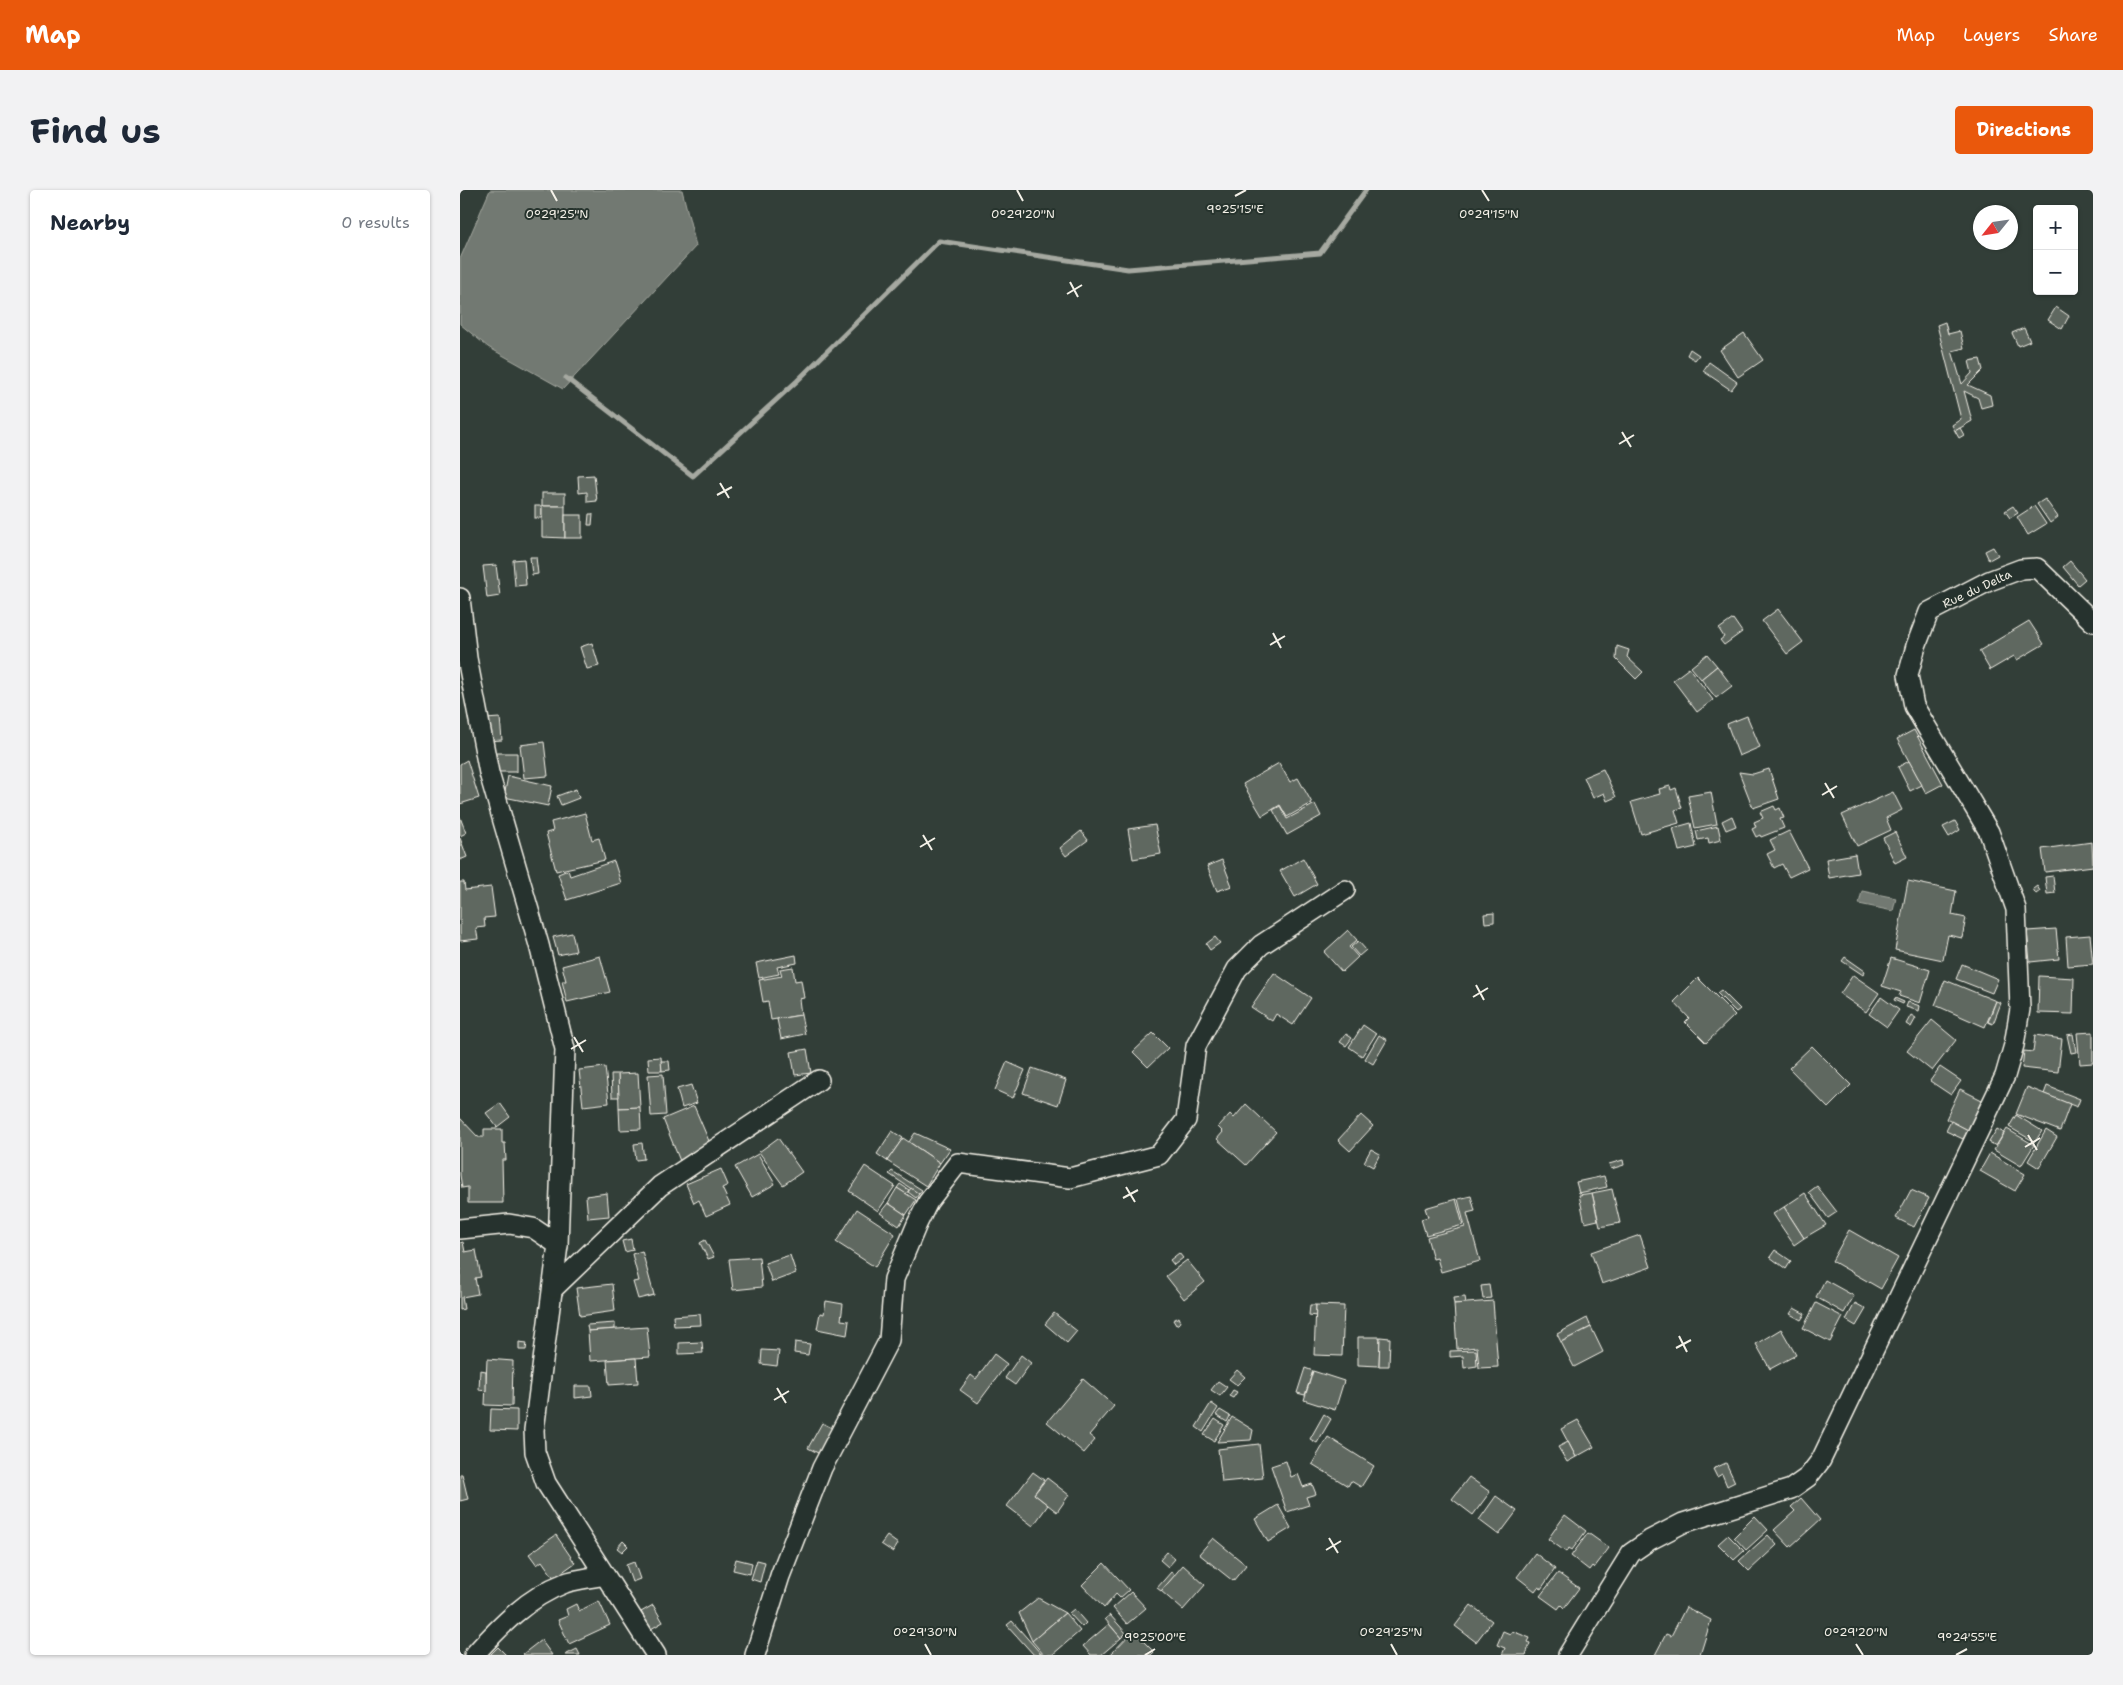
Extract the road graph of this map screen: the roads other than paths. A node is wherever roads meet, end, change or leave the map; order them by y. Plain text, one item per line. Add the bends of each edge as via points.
1 (460, 598) edge
2 (2093, 622) edge
3 (1345, 890) dead end
4 (819, 1080) dead end
5 (460, 1230) edge
6 (558, 1245) junction
7 (554, 1288) junction
8 (604, 1575) junction
9 (474, 1655) edge
10 (656, 1655) edge
11 (755, 1655) edge
12 (1568, 1655) edge

1 - 6 street via 467,658 489,773 539,945 565,1049
2 - 12 street, Rue du Delta via 2037,568 2021,569 1989,581 1930,612 1908,675 1914,706 1989,832 2016,908 2020,1009 2005,1076 1821,1460 1808,1477 1791,1489 1683,1523 1631,1553
3 - 11 street via 1261,944 1237,969 1196,1046 1186,1120 1159,1155 1070,1178 958,1163 928,1202 916,1224 894,1279 889,1340 822,1468 780,1576
4 - 7 street via 660,1186
5 - 6 street via 509,1224 533,1228
6 - 7 street
7 - 8 street via 534,1430 535,1452 546,1483
8 - 9 street via 565,1583 524,1606
8 - 10 street

